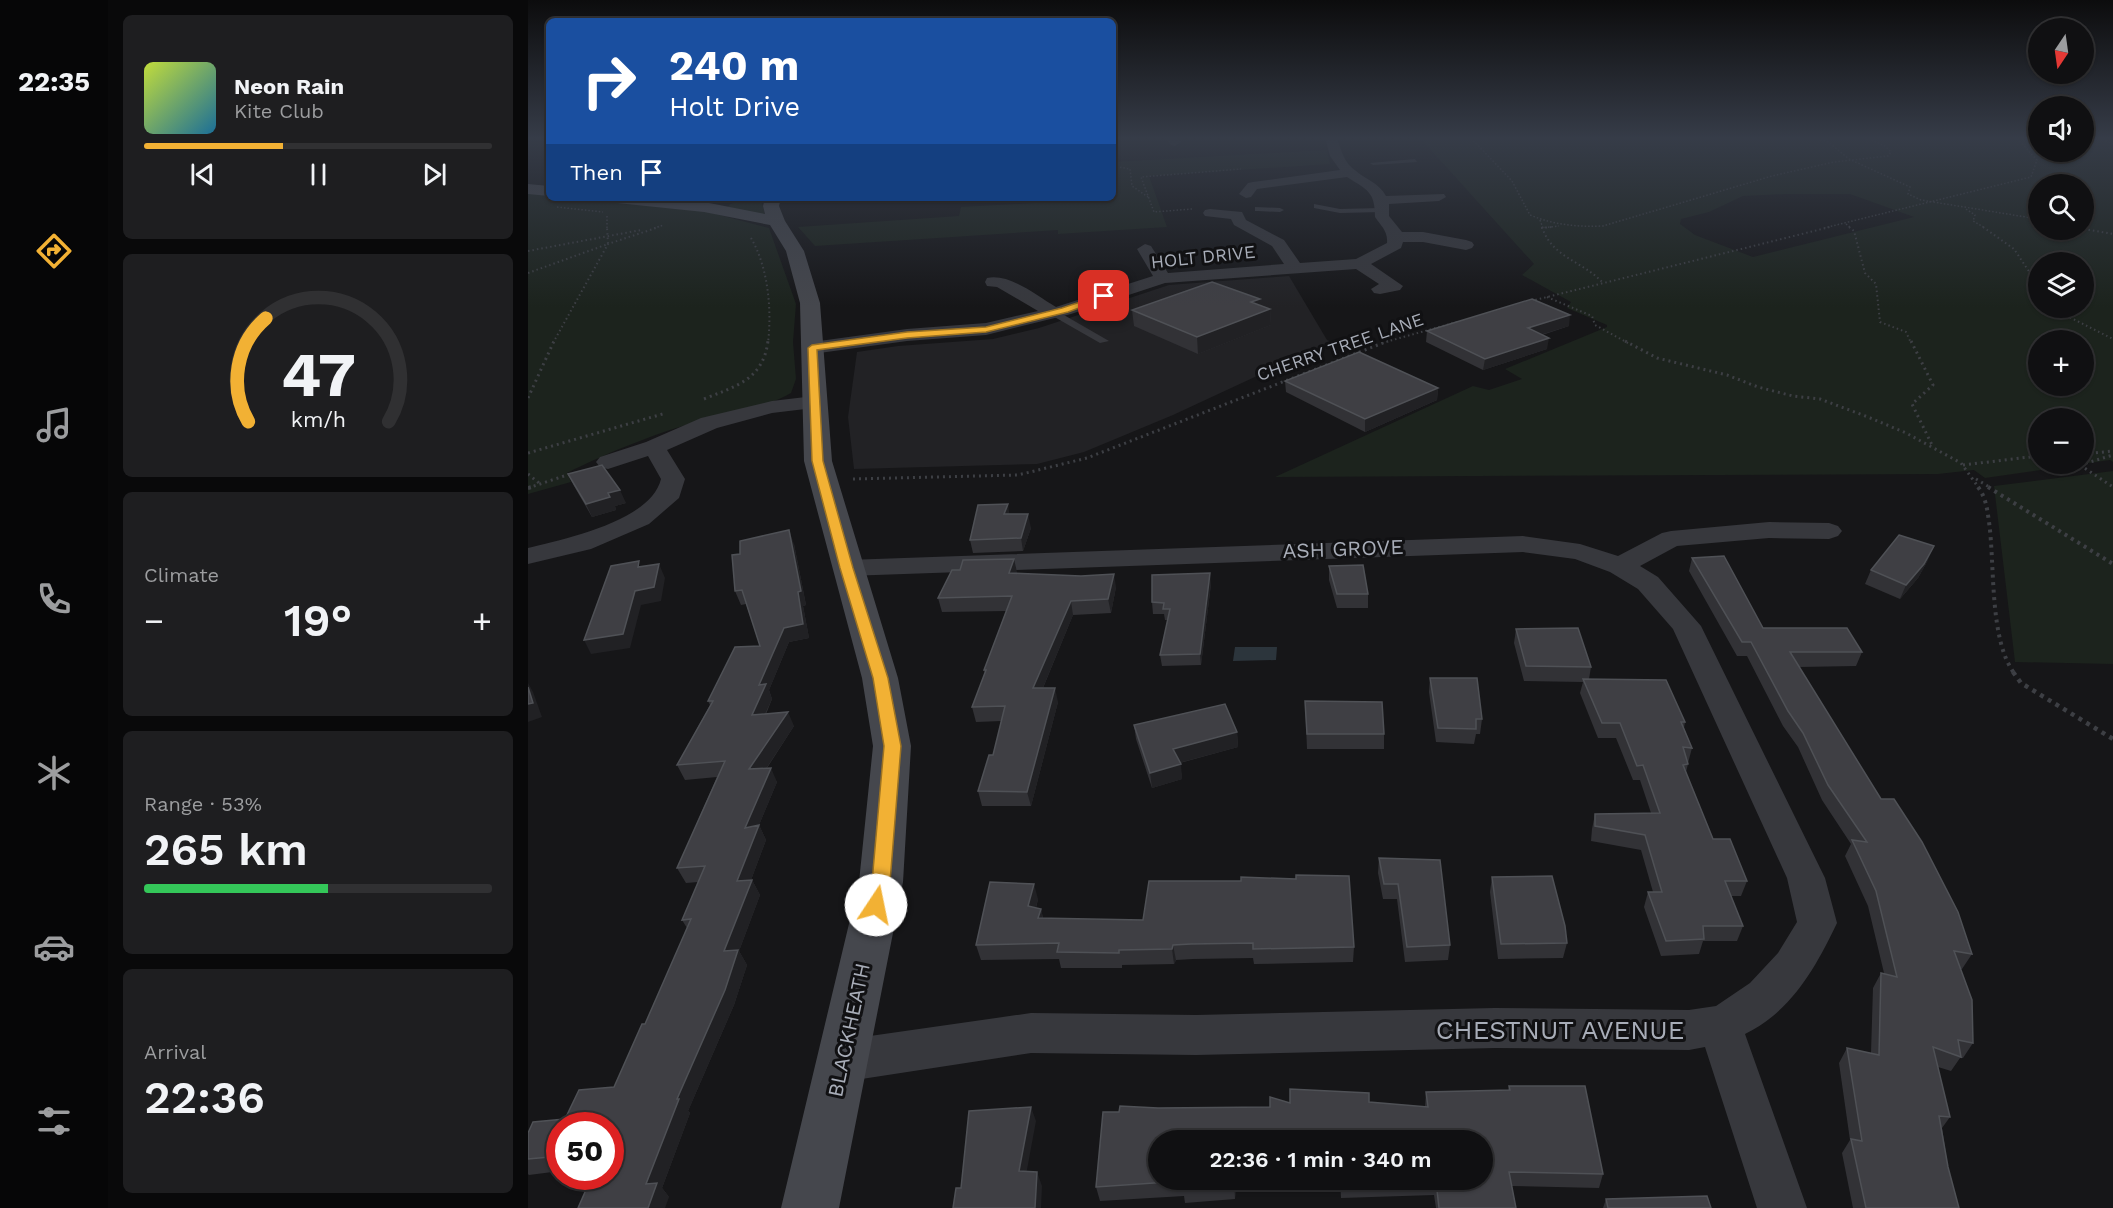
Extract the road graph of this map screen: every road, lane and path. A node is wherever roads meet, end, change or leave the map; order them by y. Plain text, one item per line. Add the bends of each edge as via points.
1 (1144, 194) edge
2 (1376, 194) edge
3 (1519, 194) edge
4 (1711, 194) edge
5 (1909, 194) edge
6 (1962, 194) edge
7 (1148, 197) joint
8 (1439, 197) dead end
9 (558, 201) edge
10 (646, 201) edge
11 (727, 201) edge
12 (772, 201) edge
13 (1932, 202) junction
14 (1382, 205) junction
15 (1317, 206) dead end
16 (1957, 206) junction
17 (704, 207) junction
18 (1258, 209) joint
19 (1280, 210) dead end
20 (1210, 213) joint
21 (1237, 214) junction
22 (2028, 217) edge
23 (1539, 219) junction
24 (776, 221) junction
25 (671, 224) dead end
26 (1846, 224) junction
27 (1566, 225) junction
28 (1541, 228) junction
29 (651, 229) junction
30 (2094, 231) edge
31 (747, 234) dead end
32 (2113, 234) edge
33 (608, 236) junction
34 (1396, 237) junction
35 (608, 244) junction
36 (1466, 245) dead end
37 (528, 251) edge
38 (1150, 254) dead end
39 (1359, 264) junction
40 (1295, 268) junction
41 (528, 273) edge
42 (2028, 274) edge
43 (1163, 278) junction
44 (1003, 282) dead end
45 (1604, 283) junction
46 (1380, 289) dead end
47 (1547, 296) junction
48 (1528, 302) edge
49 (1054, 313) junction
50 (2071, 318) edge
51 (1467, 319) edge
52 (2113, 339) edge
53 (1104, 341) dead end
54 (812, 348) junction
55 (528, 398) edge
56 (697, 402) dead end
57 (814, 402) junction
58 (675, 410) dead end
59 (654, 447) junction
60 (1933, 447) junction
61 (528, 453) edge
62 (2113, 453) edge
63 (2094, 454) edge
64 (2028, 457) edge
65 (2094, 460) edge
66 (608, 462) joint
67 (1963, 465) junction
68 (528, 474) edge
69 (2094, 474) edge
70 (1974, 478) junction
71 (823, 480) junction
72 (540, 484) junction
73 (2113, 487) edge
74 (528, 488) edge
75 (1829, 531) dead end
76 (528, 556) edge
77 (2113, 564) edge
78 (1620, 566) junction
79 (847, 568) junction
80 (2113, 738) edge
81 (1720, 1025) junction
82 (842, 1061) junction
83 (810, 1208) edge
84 (1782, 1208) edge

1 - 7 path
2 - 14 street
3 - 23 path via 1530,215
4 - 27 path via 1603,226
5 - 13 path
6 - 13 path
7 - 20 path via 1154,212 1198,209 1213,211
8 - 14 street
9 - 33 path via 608,213
10 - 17 main road
11 - 17 main road
12 - 24 main road
13 - 16 path
13 - 26 path
14 - 15 lane via 1340,211
14 - 34 street via 1382,217 1392,226
16 - 22 path
16 - 42 path via 1970,209 1975,215 1973,221 2008,243 2021,256
17 - 24 main road
18 - 19 lane
18 - 21 street
20 - 21 street
21 - 40 street via 1239,222 1278,243
23 - 27 path
23 - 28 path
24 - 54 main road, BLACKHEATH via 795,251 810,303
25 - 29 path
26 - 45 path
26 - 60 path via 1854,231 1865,273 1876,285 1880,322 1906,332 1933,385 1912,404
27 - 28 path
28 - 45 path via 1543,237 1558,255 1596,273
29 - 33 path
29 - 35 path
30 - 32 path
31 - 56 path via 759,252 764,273 770,319 765,358 763,364 733,388
33 - 35 path
33 - 37 path
34 - 36 street via 1423,237
34 - 39 street, HOLT DRIVE via 1395,245
35 - 41 path
35 - 55 path via 554,341
38 - 43 street
39 - 40 street, HOLT DRIVE
39 - 46 street via 1394,286
40 - 43 street, HOLT DRIVE
43 - 49 street, HOLT DRIVE
44 - 49 street
45 - 47 path
47 - 48 path
47 - 60 path via 1592,316 1595,325 1657,358 1793,396 1820,399
49 - 53 lane
49 - 54 street, HOLT DRIVE via 986,329
50 - 52 path
51 - 71 path, CHERRY TREE LANE via 1381,343 1088,458 1018,475
54 - 57 main road, BLACKHEATH
57 - 59 street via 772,407 709,423
57 - 71 main road, BLACKHEATH
58 - 61 path
59 - 66 street
59 - 76 street via 673,479 670,493 640,519 585,553
60 - 67 path
62 - 63 path
62 - 65 path
64 - 67 path
66 - 72 path
67 - 70 path
68 - 72 path
69 - 73 path
70 - 77 path
70 - 80 path via 1985,496 1998,632 2010,668 2021,683
71 - 79 main road, BLACKHEATH
72 - 74 path
75 - 78 street via 1769,530 1671,539
78 - 79 street, ASH GROVE via 1580,552 1523,544
78 - 81 street, CHESTNUT AVENUE via 1648,583 1686,627 1806,878 1817,923 1793,966 1765,997
79 - 82 main road, BLACKHEATH via 880,678 892,746 881,882
81 - 82 street, CHESTNUT AVENUE via 1689,1030 1031,1033
81 - 84 street
82 - 83 main road, BLACKHEATH

